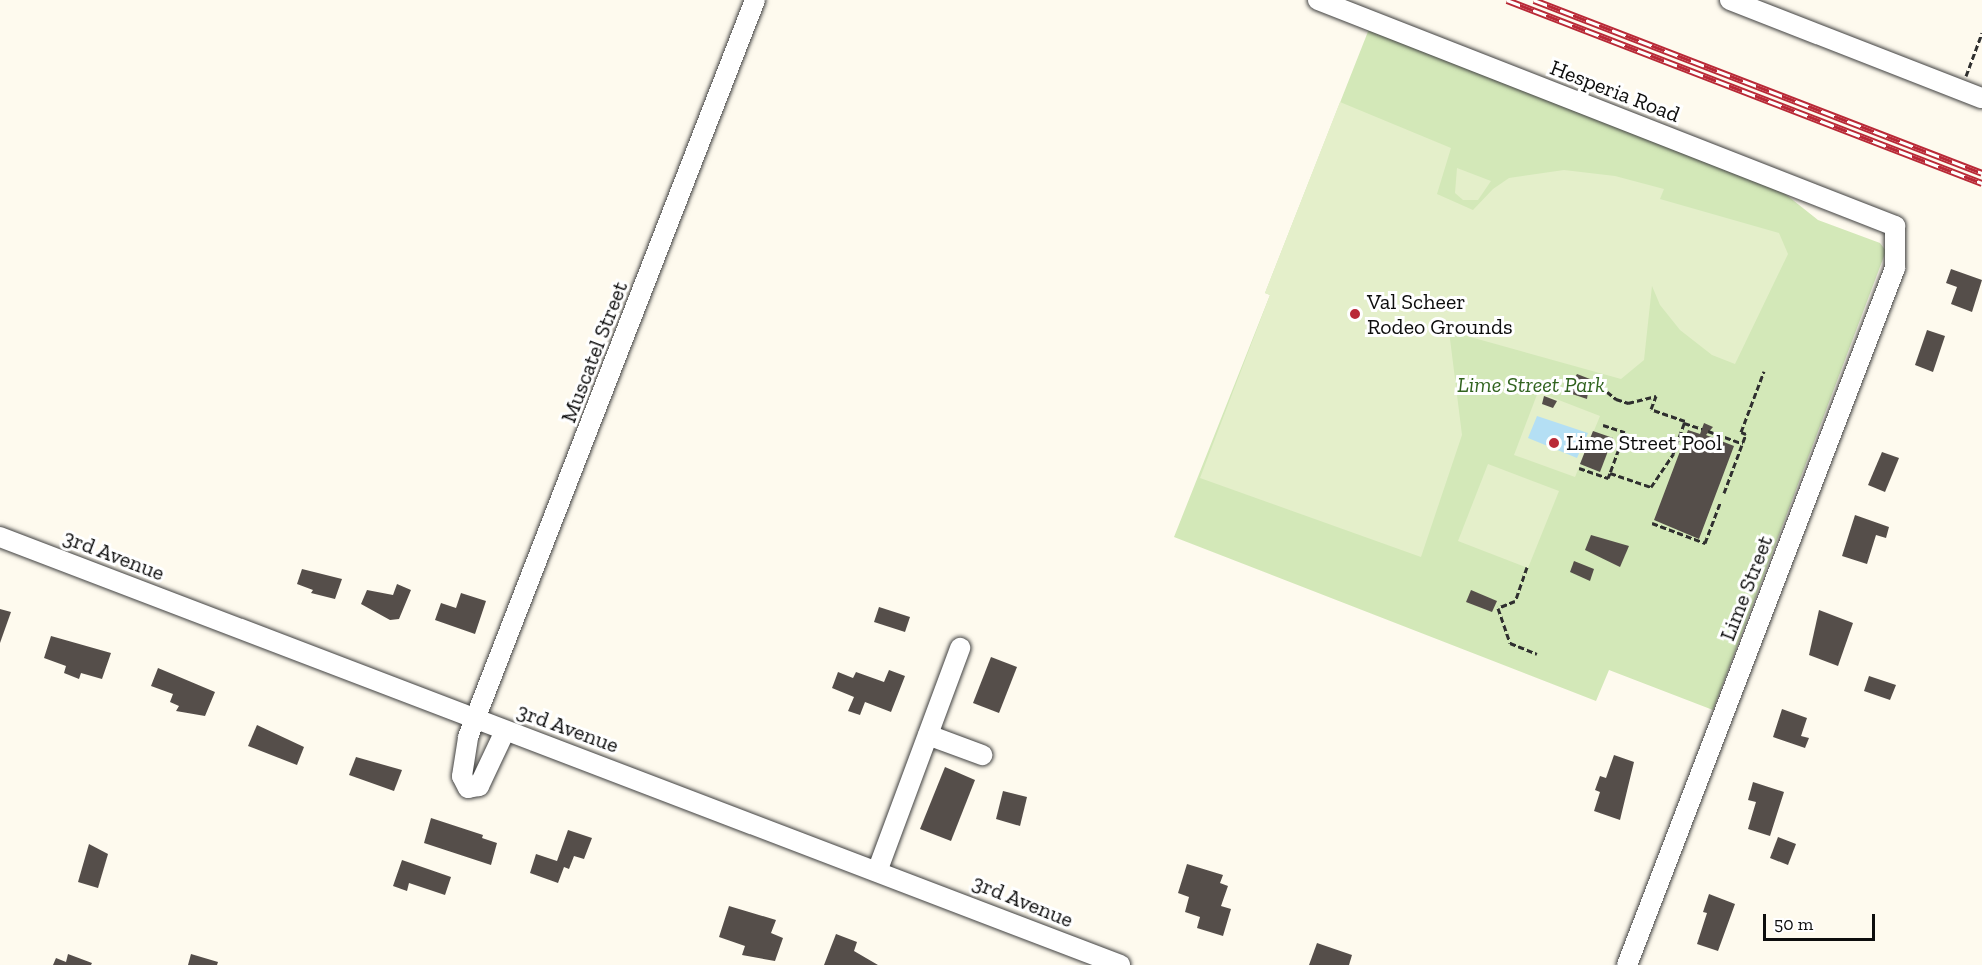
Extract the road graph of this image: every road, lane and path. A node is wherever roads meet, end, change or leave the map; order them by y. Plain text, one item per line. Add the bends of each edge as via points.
1 (754, 0) edge
2 (1318, 0) edge
3 (1730, 0) edge
4 (1982, 33) edge
5 (1960, 89) junction
6 (1982, 98) edge
7 (1895, 226) joint
8 (1764, 371) dead end
9 (1600, 386) dead end
10 (1684, 423) junction
11 (1603, 424) dead end
12 (1702, 429) dead end
13 (1708, 432) dead end
14 (1743, 444) junction
15 (1579, 468) dead end
16 (1610, 472) junction
17 (1724, 493) dead end
18 (1720, 503) dead end
19 (1652, 523) dead end
20 (0, 537) edge
21 (1527, 567) dead end
22 (960, 648) dead end
23 (1537, 654) dead end
24 (475, 719) junction
25 (505, 730) junction
26 (928, 735) junction
27 (982, 755) dead end
28 (878, 869) junction
29 (1120, 965) edge
30 (1627, 965) edge

1 - 24 street, Muscatel Street
2 - 7 street, Hesperia Road
3 - 5 street
4 - 5 path
5 - 6 street
7 - 30 street, Lime Street via 1895,268
8 - 14 path via 1741,432 1746,434
9 - 10 path via 1628,403 1656,396 1652,409
10 - 12 path
10 - 16 path via 1673,454 1651,487
11 - 16 path via 1625,432
13 - 14 path
14 - 17 path
15 - 16 path via 1608,478
18 - 19 path via 1705,543
20 - 24 street, 3rd Avenue
21 - 23 path via 1515,601 1498,608 1510,643
22 - 26 street
24 - 25 street, 3rd Avenue
24 - 25 street, Muscatel Street via 463,755 462,776 468,788 479,786
25 - 28 street, 3rd Avenue
26 - 27 street
26 - 28 street
28 - 29 street, 3rd Avenue

